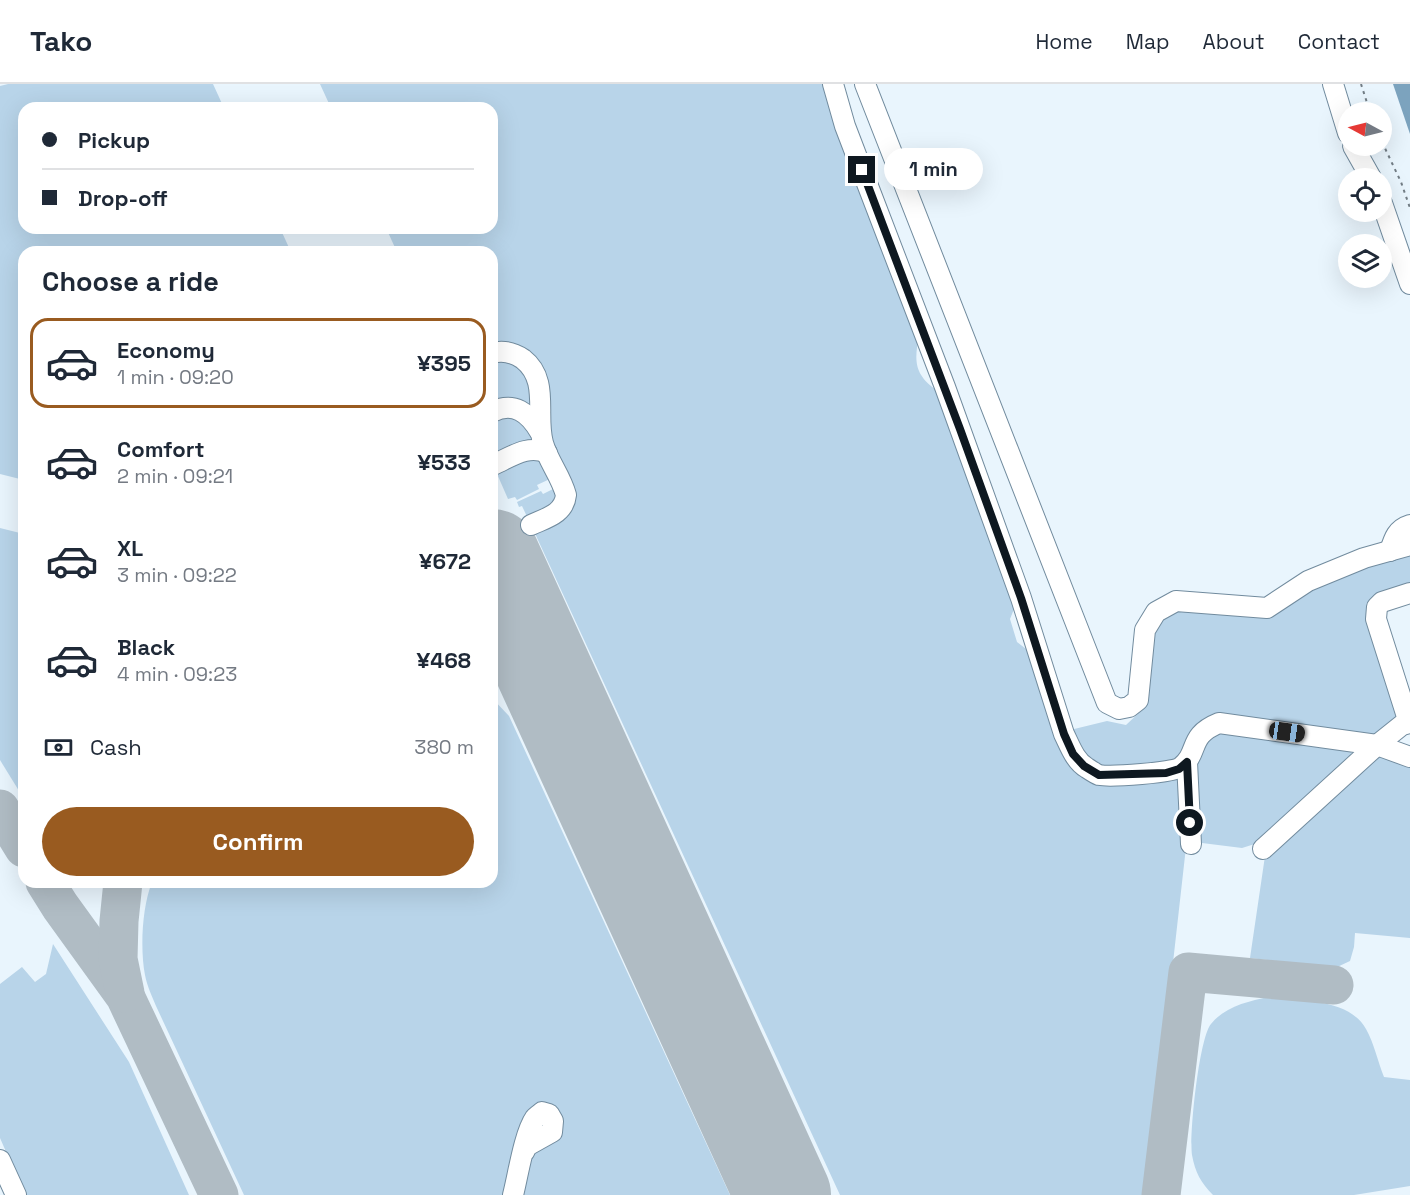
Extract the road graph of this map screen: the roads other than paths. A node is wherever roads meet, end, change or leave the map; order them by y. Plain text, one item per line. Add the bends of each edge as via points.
1 (832, 84) edge
2 (865, 84) edge
3 (1333, 84) edge
4 (1339, 102) edge
5 (1389, 222) edge
6 (1410, 284) edge
7 (498, 353) edge
8 (498, 410) edge
9 (540, 432) junction
10 (547, 453) junction
11 (498, 463) edge
12 (531, 525) dead end
13 (1410, 525) edge
14 (1410, 545) edge
15 (1390, 551) junction
16 (1410, 593) edge
17 (1410, 723) edge
18 (1377, 746) junction
19 (1410, 757) edge
20 (1187, 762) junction
21 (1191, 844) dead end
22 (1263, 849) dead end
23 (524, 1152) dead end
24 (0, 1160) edge
25 (16, 1195) edge
26 (513, 1195) edge

1 - 20 street via 1021,598 1073,754 1099,775 1166,773
2 - 15 street via 1107,703 1119,710 1138,700 1145,630 1156,612 1176,601 1267,608 1308,581
3 - 4 street
5 - 6 street
7 - 9 street via 517,355 536,375 541,397
8 - 9 street via 517,409 532,419
9 - 10 street
10 - 11 street via 526,450
10 - 12 street via 564,489 565,502 557,513
13 - 15 street via 1401,528
14 - 15 street
16 - 17 street via 1382,602 1376,619
17 - 18 street
18 - 19 street
18 - 20 street via 1219,723 1198,736
18 - 22 street
20 - 21 street
23 - 26 street
24 - 25 street

